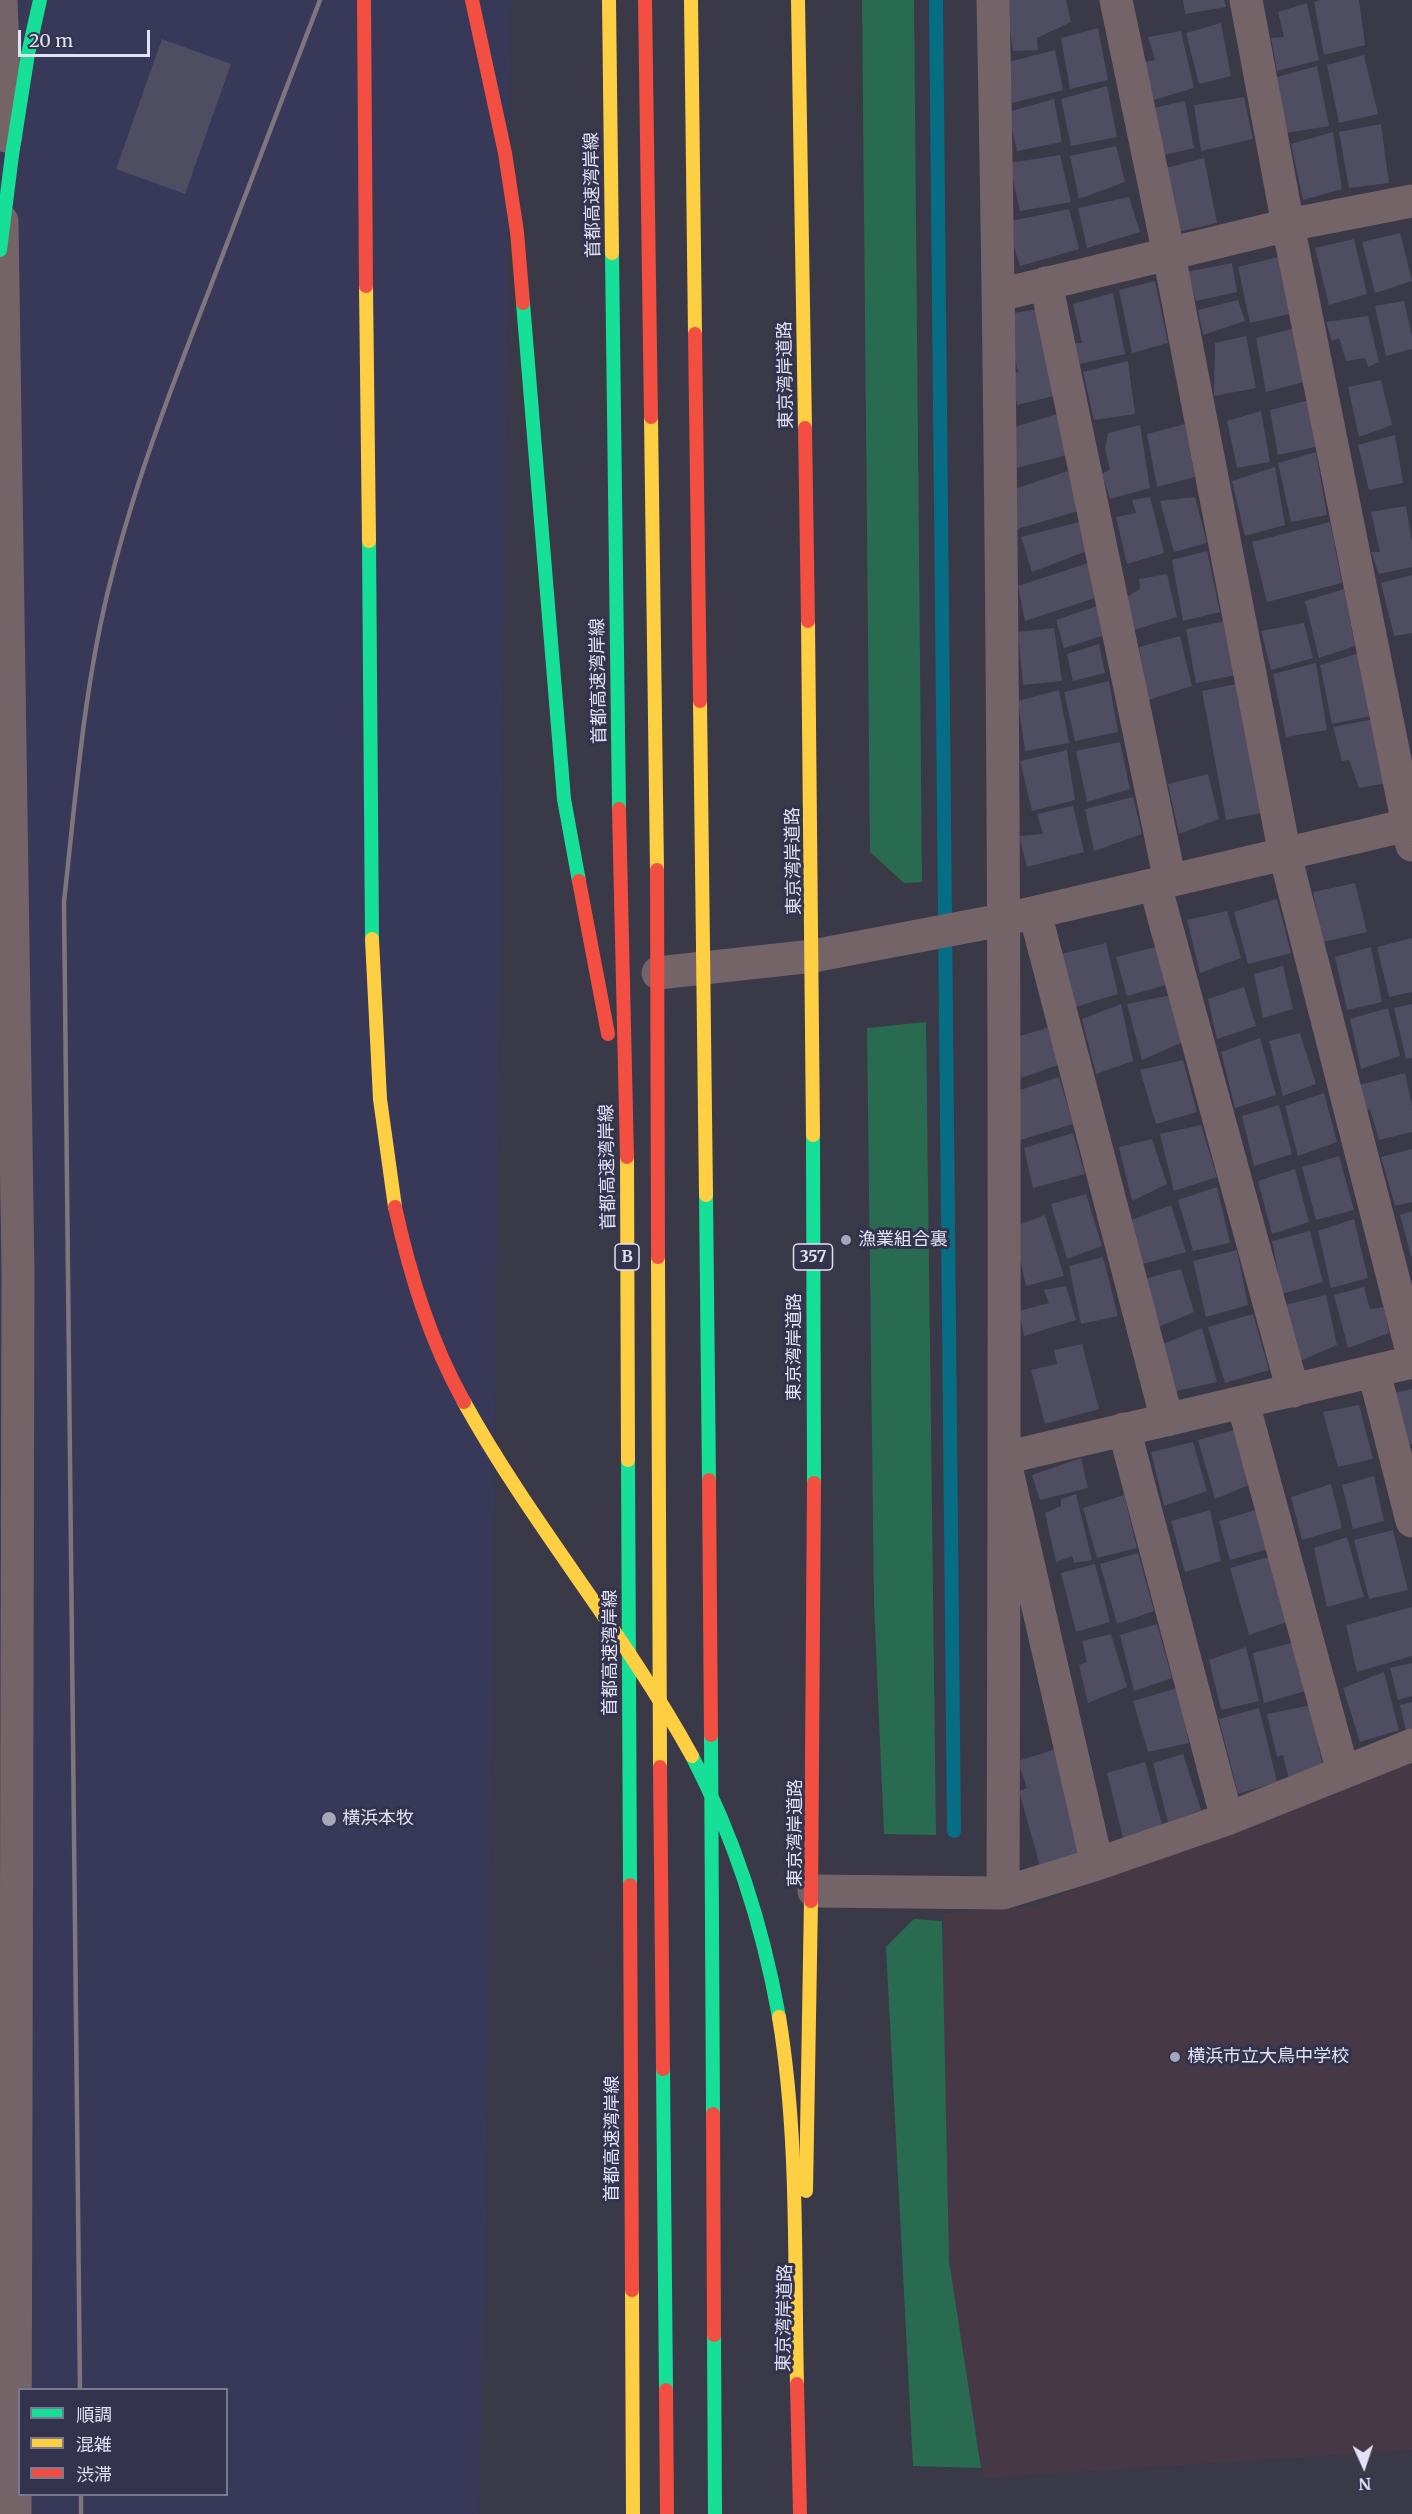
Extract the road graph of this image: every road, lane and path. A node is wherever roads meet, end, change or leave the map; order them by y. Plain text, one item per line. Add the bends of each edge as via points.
1 (1, 0) edge
2 (40, 0) edge
3 (364, 0) edge
4 (472, 0) edge
5 (609, 0) edge
6 (645, 0) edge
7 (691, 0) edge
8 (798, 0) edge
9 (993, 0) edge
10 (1116, 0) edge
11 (1246, 0) edge
12 (1412, 201) edge
13 (1288, 225) junction
14 (0, 250) edge
15 (1168, 255) junction
16 (1046, 283) junction
17 (999, 295) junction
18 (1410, 832) edge
19 (1285, 855) junction
20 (1162, 883) junction
21 (1035, 913) junction
22 (1002, 920) junction
23 (813, 956) junction
24 (658, 973) junction
25 (627, 1130) junction
26 (1412, 1352) edge
27 (1412, 1362) edge
28 (1374, 1371) junction
29 (1293, 1391) junction
30 (1243, 1403) junction
31 (1167, 1420) junction
32 (1124, 1429) junction
33 (1004, 1458) junction
34 (1412, 1521) edge
35 (1412, 1745) edge
36 (1343, 1772) junction
37 (1227, 1818) junction
38 (1097, 1864) junction
39 (814, 1891) junction
40 (1003, 1893) junction
41 (15, 2514) edge
42 (633, 2514) edge
43 (667, 2514) edge
44 (715, 2514) edge
45 (800, 2514) edge

1 - 41 street via 7,128 2,208 3,367 18,1272
2 - 14 highway, bridge via 27,54
3 - 45 highway, bridge via 372,939 383,1140 396,1221 416,1293 441,1358 518,1492 596,1601 704,1779 759,1927 777,2006 792,2160
4 - 25 highway via 505,153 517,232 564,799
5 - 25 highway, 首都高速湾岸線 / B
6 - 24 highway
7 - 44 highway, bridge via 710,1538
8 - 23 highway, 東京湾岸道路 / 357
9 - 17 street
10 - 15 street
11 - 13 street
12 - 13 street
13 - 15 street
13 - 18 street
15 - 16 street
15 - 19 street
16 - 17 street
16 - 20 street
17 - 22 street
18 - 19 street
19 - 20 street
19 - 26 street
20 - 21 street
20 - 29 street
21 - 22 street
21 - 31 street
22 - 23 street
22 - 33 street
23 - 24 street
23 - 39 highway, 東京湾岸道路 / 357
24 - 43 highway via 658,1518
25 - 42 highway, 首都高速湾岸線 / B, bridge
27 - 28 street
28 - 29 street
28 - 34 street
29 - 30 street
30 - 31 street
30 - 36 street
31 - 32 street
32 - 33 street
32 - 37 street
33 - 38 street
33 - 40 street
35 - 36 street
36 - 37 street
37 - 38 street
38 - 40 street
39 - 40 street
39 - 45 highway, 東京湾岸道路 / 357

